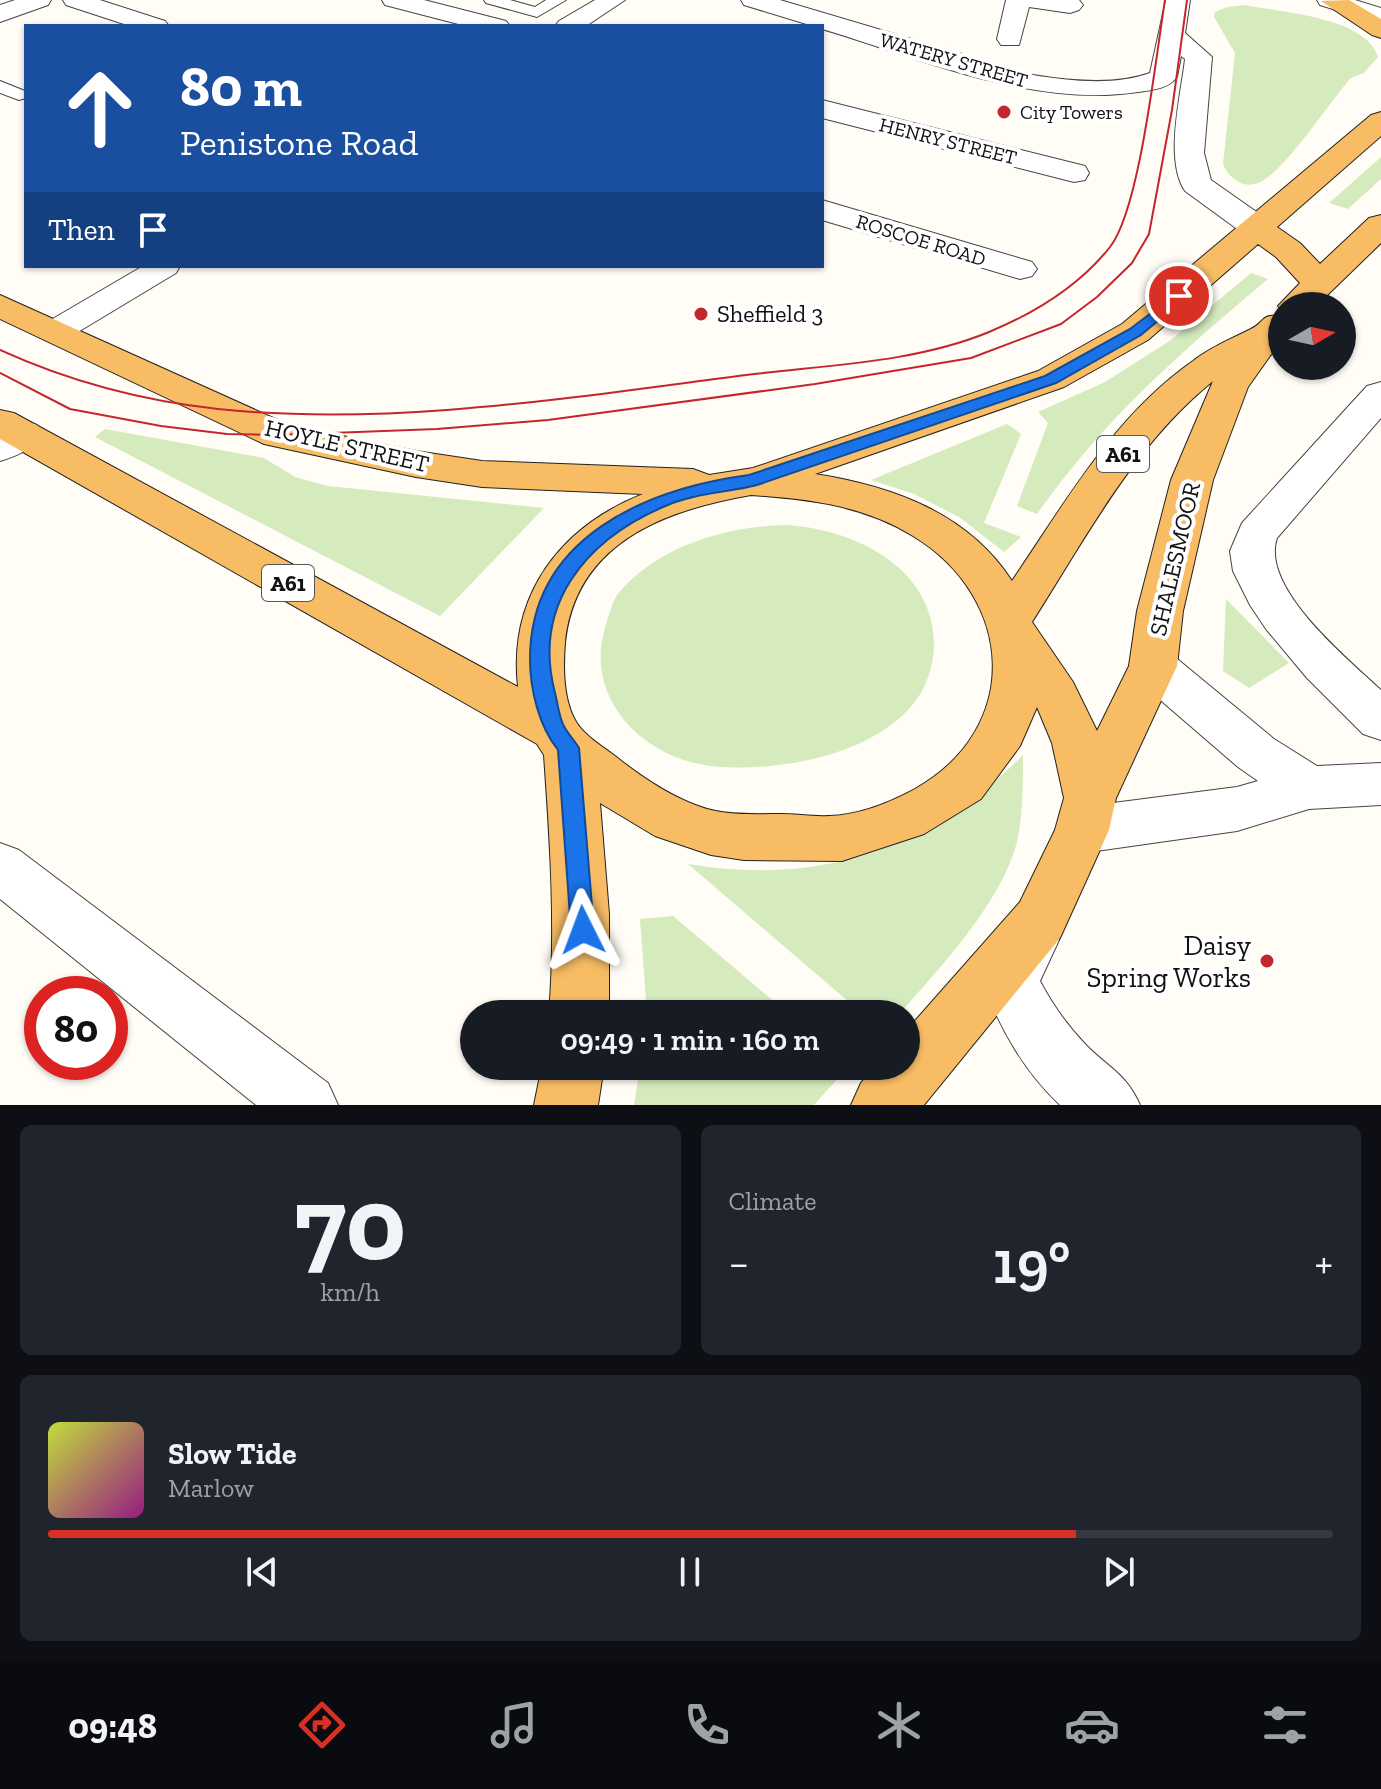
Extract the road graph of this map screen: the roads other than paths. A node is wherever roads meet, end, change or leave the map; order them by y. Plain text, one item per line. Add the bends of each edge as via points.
1 (39, 0) edge
2 (75, 0) edge
3 (394, 0) edge
4 (492, 0) edge
5 (558, 0) edge
6 (613, 0) edge
7 (753, 0) edge
8 (1018, 0) edge
9 (1030, 0) edge
10 (1178, 0) edge
11 (1331, 0) edge
12 (1381, 4) edge
13 (1070, 5) dead end
14 (0, 14) edge
15 (1381, 16) edge
16 (150, 24) edge
17 (489, 24) edge
18 (571, 24) edge
19 (1381, 30) edge
20 (1172, 36) junction
21 (1010, 39) dead end
22 (0, 86) edge
23 (19, 95) dead end
24 (824, 110) edge
25 (1381, 121) edge
26 (1074, 173) dead end
27 (824, 211) edge
28 (1381, 225) edge
29 (1256, 227) junction
30 (162, 268) edge
31 (1020, 269) dead end
32 (1292, 292) edge
33 (1310, 292) edge
34 (0, 306) edge
35 (1268, 326) edge
36 (56, 331) junction
37 (1268, 339) edge
38 (1381, 394) edge
39 (8, 435) edge
40 (735, 483) junction
41 (1013, 624) junction
42 (1153, 666) junction
43 (1381, 720) edge
44 (562, 739) junction
45 (1381, 784) edge
46 (1309, 788) junction
47 (1086, 814) junction
48 (0, 867) edge
49 (1040, 920) junction
50 (580, 1000) edge
51 (570, 1080) edge
52 (306, 1105) edge
53 (566, 1105) edge
54 (883, 1105) edge
55 (1108, 1105) edge

1 - 14 street
2 - 16 street
3 - 17 street
4 - 5 lane via 537,12
6 - 18 street
7 - 20 street, WATERY STREET via 1005,77 1063,88 1118,87 1163,77
8 - 21 street
9 - 13 street
10 - 20 street
11 - 12 street
11 - 15 street
11 - 19 highway
20 - 29 street via 1199,57 1189,153 1196,184
22 - 23 lane
24 - 26 street, HENRY STREET
25 - 29 highway, A61
27 - 31 street, ROSCOE ROAD
28 - 33 highway, A61
29 - 32 highway via 1288,250
29 - 40 highway, A61 via 1135,332 1051,379
30 - 36 street
34 - 36 highway, HOYLE STREET / A61
35 - 41 highway, A61 via 1196,375 1143,427
36 - 40 highway, HOYLE STREET / A61 via 278,435 324,446 482,474
37 - 42 highway, SHALESMOOR via 1229,386 1192,480 1160,611
38 - 43 street via 1257,533 1252,551 1257,574 1280,616
39 - 44 highway, A61
40 - 41 highway, A61 via 810,484 905,513 952,542 980,570
40 - 44 highway, A61 via 659,501 615,524 580,553 554,589 540,630 540,674
41 - 44 highway, A61 via 1019,687 1002,738 965,783 910,818 839,839 727,836 690,826 625,795
41 - 47 highway, A61 via 1056,695 1077,743
42 - 46 street via 1256,753
42 - 47 highway, SHALESMOOR
44 - 50 highway, A61 via 582,917
45 - 46 street
46 - 47 street via 1237,809
47 - 49 highway, SHALESMOOR
48 - 52 street
49 - 54 highway, SHALESMOOR
49 - 55 street via 1011,981 1021,1009 1062,1063
51 - 53 highway

